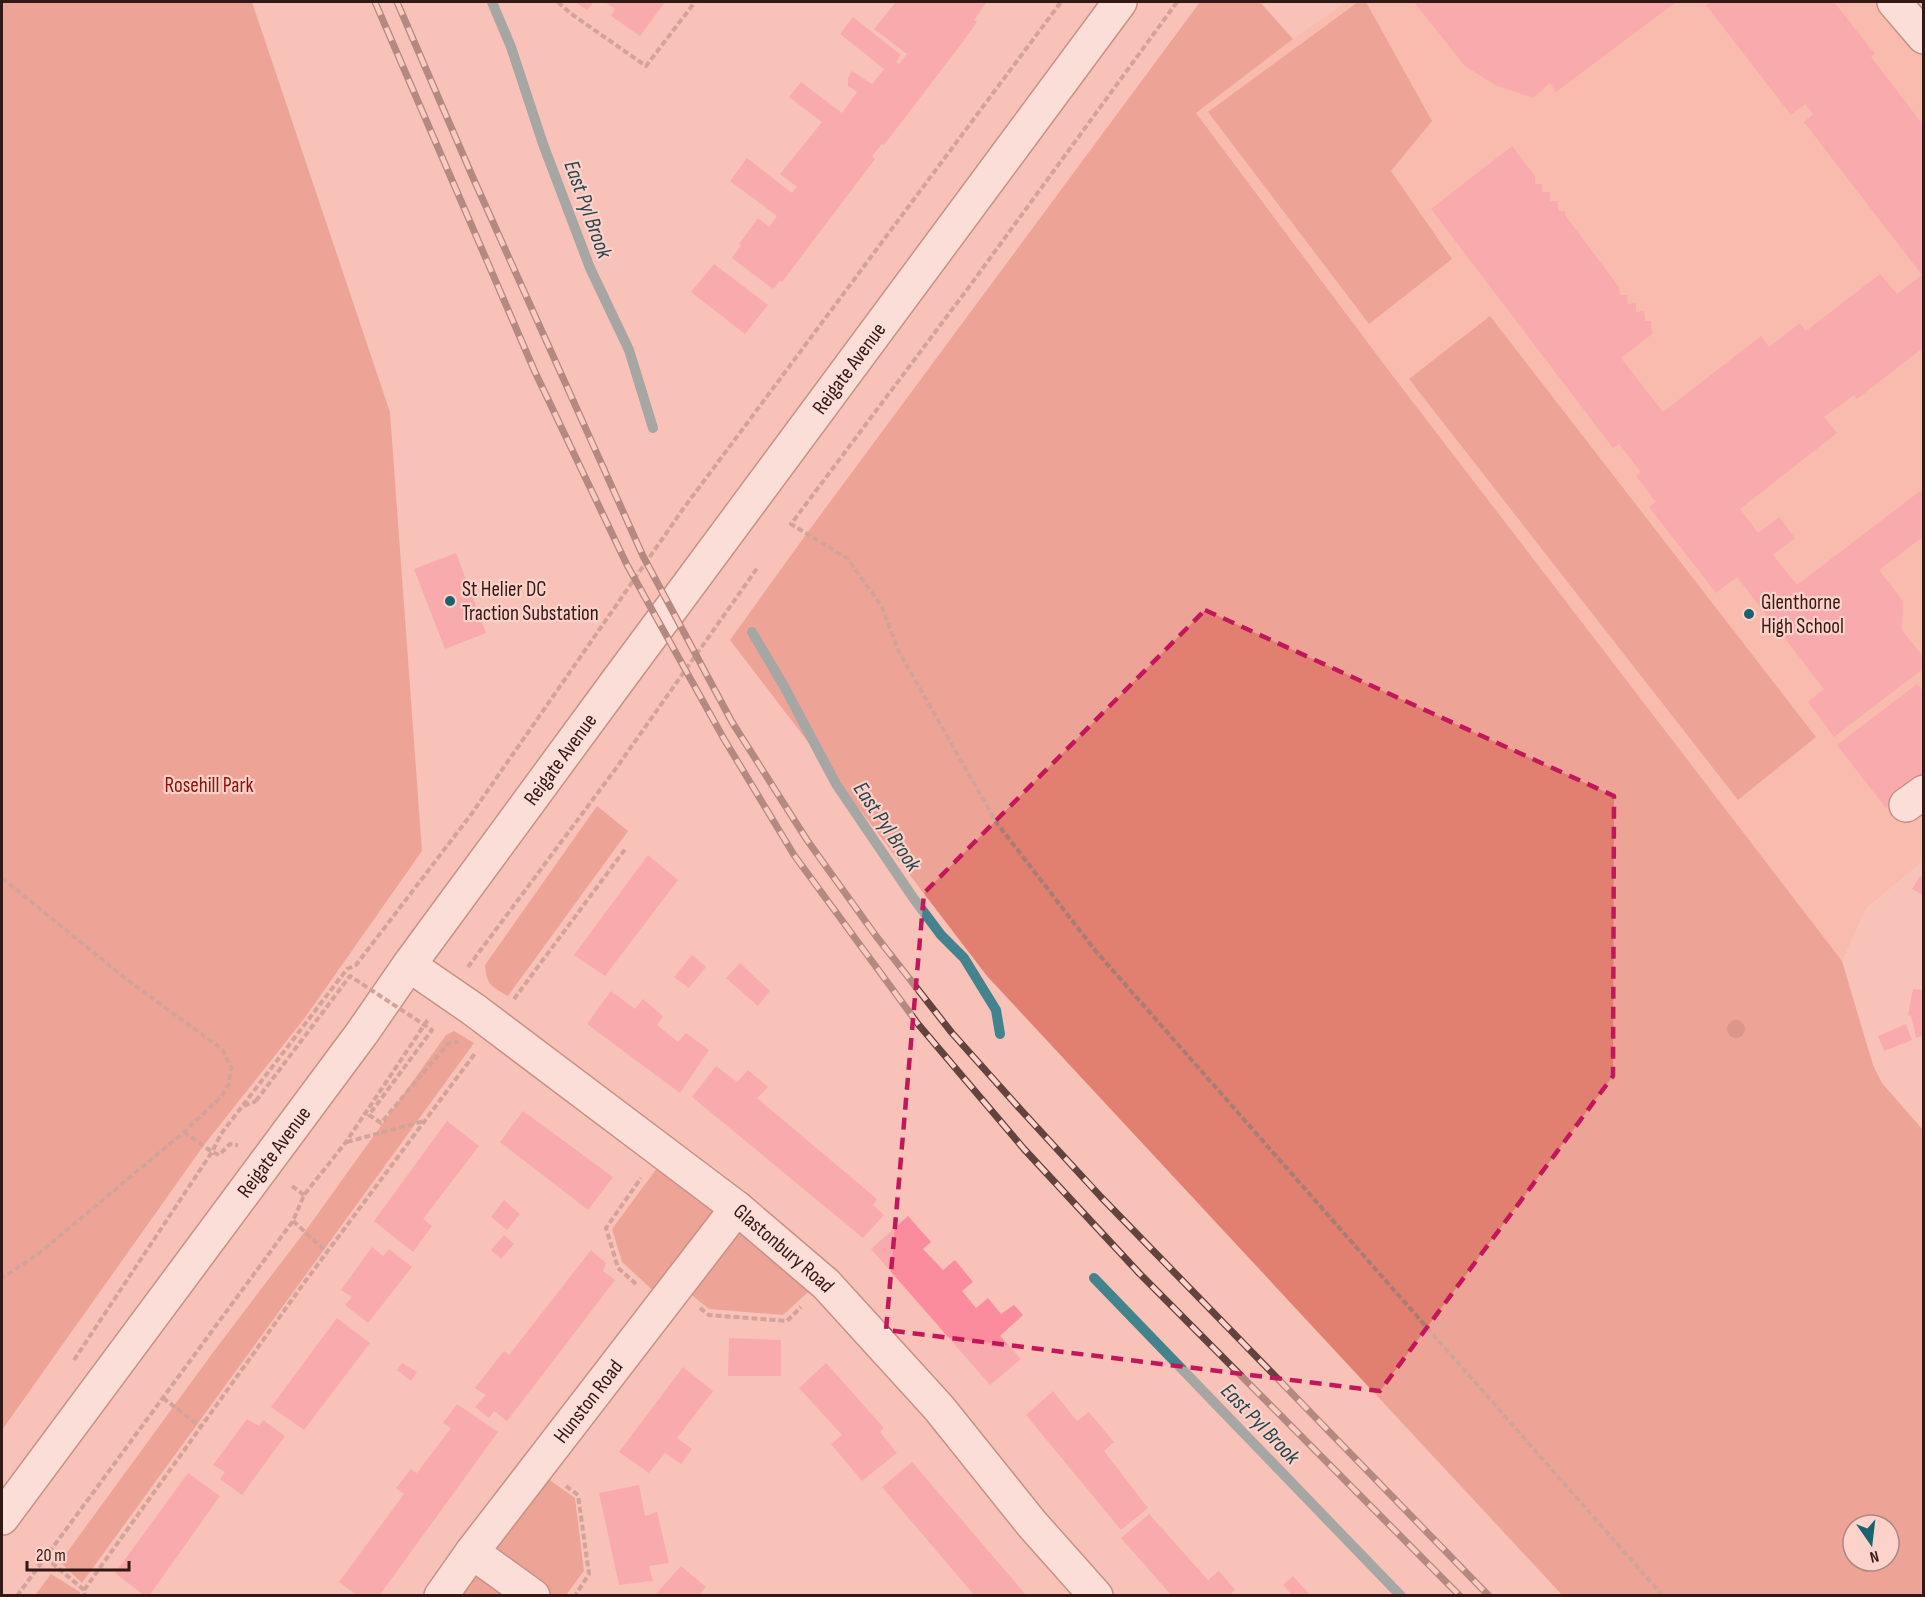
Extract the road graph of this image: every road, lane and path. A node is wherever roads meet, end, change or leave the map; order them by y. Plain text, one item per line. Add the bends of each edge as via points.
1 (558, 2) edge
2 (695, 2) edge
3 (1061, 2) edge
4 (1120, 2) edge
5 (1177, 2) edge
6 (1894, 2) edge
7 (1923, 37) edge
8 (758, 567) dead end
9 (626, 848) dead end
10 (2, 878) edge
11 (476, 958) dead end
12 (409, 965) junction
13 (425, 1023) dead end
14 (488, 1036) junction
15 (243, 1106) junction
16 (424, 1121) junction
17 (184, 1132) junction
18 (346, 1142) junction
19 (239, 1145) dead end
20 (660, 1150) junction
21 (212, 1152) junction
22 (737, 1208) junction
23 (293, 1221) junction
24 (327, 1252) junction
25 (2, 1278) edge
26 (826, 1284) junction
27 (669, 1297) junction
28 (67, 1369) dead end
29 (162, 1398) junction
30 (201, 1426) junction
31 (538, 1466) junction
32 (2, 1518) edge
33 (472, 1552) junction
34 (45, 1557) junction
35 (84, 1590) junction
36 (17, 1596) edge
37 (85, 1596) edge
38 (441, 1596) edge
39 (533, 1596) edge
40 (575, 1596) edge
41 (1096, 1596) edge
42 (1663, 1596) edge

1 - 2 path via 646,66
3 - 15 path, Reigate Avenue via 683,509 470,816
4 - 12 main road, Reigate Avenue
5 - 42 path via 791,524 848,559 882,607 897,650 996,822 1094,949
6 - 7 main road
8 - 11 path
9 - 14 path
10 - 17 path via 126,979 222,1049 231,1066 229,1083
12 - 14 main road, Glastonbury Road
12 - 32 main road, Reigate Avenue via 362,1034
13 - 18 path
14 - 15 path, bridge via 449,1043 381,1123 369,1115 432,1030 350,976 256,1101
14 - 16 path
14 - 20 main road, Glastonbury Road
15 - 21 path, Reigate Avenue
16 - 18 path
16 - 24 path
17 - 21 path
17 - 25 path via 38,1254
18 - 23 path via 304,1196
19 - 21 path via 230,1144 219,1155
20 - 22 main road, Glastonbury Road
20 - 27 path via 606,1228 618,1268
21 - 28 path, Reigate Avenue
22 - 26 main road, Glastonbury Road
22 - 27 main road, Hunston Road
23 - 24 path
23 - 29 path
24 - 30 path
26 - 27 path via 787,1322 710,1315
26 - 41 main road, Glastonbury Road via 939,1408
27 - 31 main road, Hunston Road
29 - 30 path
29 - 34 path
30 - 35 path
31 - 33 main road, Hunston Road
31 - 40 path via 578,1495 589,1574
33 - 38 main road, Hunston Road
33 - 39 main road
34 - 35 path
34 - 36 path
35 - 37 path

